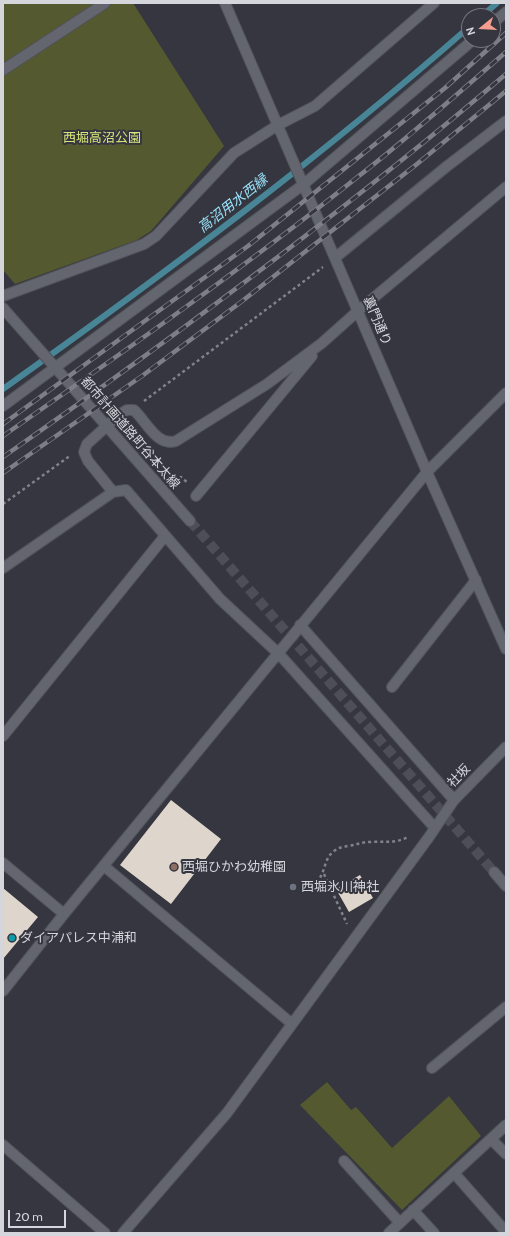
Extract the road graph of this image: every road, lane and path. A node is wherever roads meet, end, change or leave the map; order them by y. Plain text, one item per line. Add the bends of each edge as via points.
1 (105, 3) edge
2 (225, 3) edge
3 (434, 3) edge
4 (463, 48) edge
5 (3, 70) edge
6 (506, 122) edge
7 (278, 125) junction
8 (302, 181) junction
9 (506, 187) edge
10 (336, 257) junction
11 (3, 296) edge
12 (3, 308) edge
13 (359, 310) junction
14 (322, 343) junction
15 (53, 365) junction
16 (506, 393) edge
17 (3, 406) edge
18 (134, 410) junction
19 (107, 427) junction
20 (86, 446) junction
21 (427, 472) junction
22 (181, 477) dead end
23 (175, 482) dead end
24 (113, 492) junction
25 (196, 496) dead end
26 (3, 504) edge
27 (190, 521) tunnel mouth
28 (166, 536) junction
29 (3, 568) edge
30 (476, 580) junction
31 (300, 625) junction
32 (506, 649) edge
33 (279, 654) junction
34 (392, 687) dead end
35 (5, 731) edge
36 (506, 747) edge
37 (454, 800) junction
38 (434, 827) junction
39 (429, 838) junction
40 (3, 863) edge
41 (104, 866) junction
42 (494, 872) tunnel mouth
43 (324, 874) junction
44 (316, 882) dead end
45 (506, 886) edge
46 (64, 914) junction
47 (355, 939) junction
48 (3, 991) edge
49 (506, 1007) edge
50 (291, 1023) junction
51 (432, 1068) dead end
52 (506, 1125) edge
53 (491, 1139) junction
54 (3, 1145) edge
55 (506, 1154) edge
56 (344, 1161) dead end
57 (454, 1173) junction
58 (413, 1210) junction
59 (400, 1223) junction
60 (506, 1232) edge
61 (105, 1233) edge
62 (123, 1233) edge
63 (389, 1233) edge
64 (434, 1233) edge

1 - 5 street
2 - 7 street, 裏門通り
3 - 7 street via 315,106
4 - 8 street
6 - 10 street via 446,167
7 - 8 street, 裏門通り
7 - 11 street via 234,153 156,236 144,244
8 - 10 street, 裏門通り
8 - 15 street
9 - 13 street
10 - 13 street, 裏門通り
10 - 18 path
12 - 15 street, 都市計画道路町谷本太線
13 - 14 street
13 - 21 street, 裏門通り
14 - 18 street via 267,384 171,443 158,438
14 - 25 street
15 - 17 street
15 - 19 street, 都市計画道路町谷本太線
16 - 21 street
18 - 19 street via 120,414
19 - 20 street
19 - 27 street, 都市計画道路町谷本太線
20 - 24 street via 84,452 88,461
20 - 26 path
21 - 30 street, 裏門通り
21 - 31 street
22 - 23 path
24 - 28 street via 126,490
24 - 29 street
28 - 33 street via 220,599
28 - 35 street
30 - 32 street, 裏門通り
30 - 34 street
31 - 33 street
31 - 37 street
33 - 38 street
33 - 41 street
36 - 37 street, 社坂
37 - 38 street, 社坂
38 - 39 street, 社坂
39 - 43 path via 416,827 408,837 397,841 341,846 329,857 324,866
39 - 47 street, 社坂
40 - 46 street
41 - 46 street
41 - 50 street
42 - 45 street
43 - 44 path
43 - 47 path
46 - 48 street
47 - 50 street, 社坂
49 - 51 street
50 - 62 street, 社坂 via 227,1113
52 - 53 street
53 - 55 street
53 - 57 street
54 - 61 street
56 - 59 street
57 - 58 street
57 - 60 street
58 - 59 street
58 - 64 street
59 - 63 street

